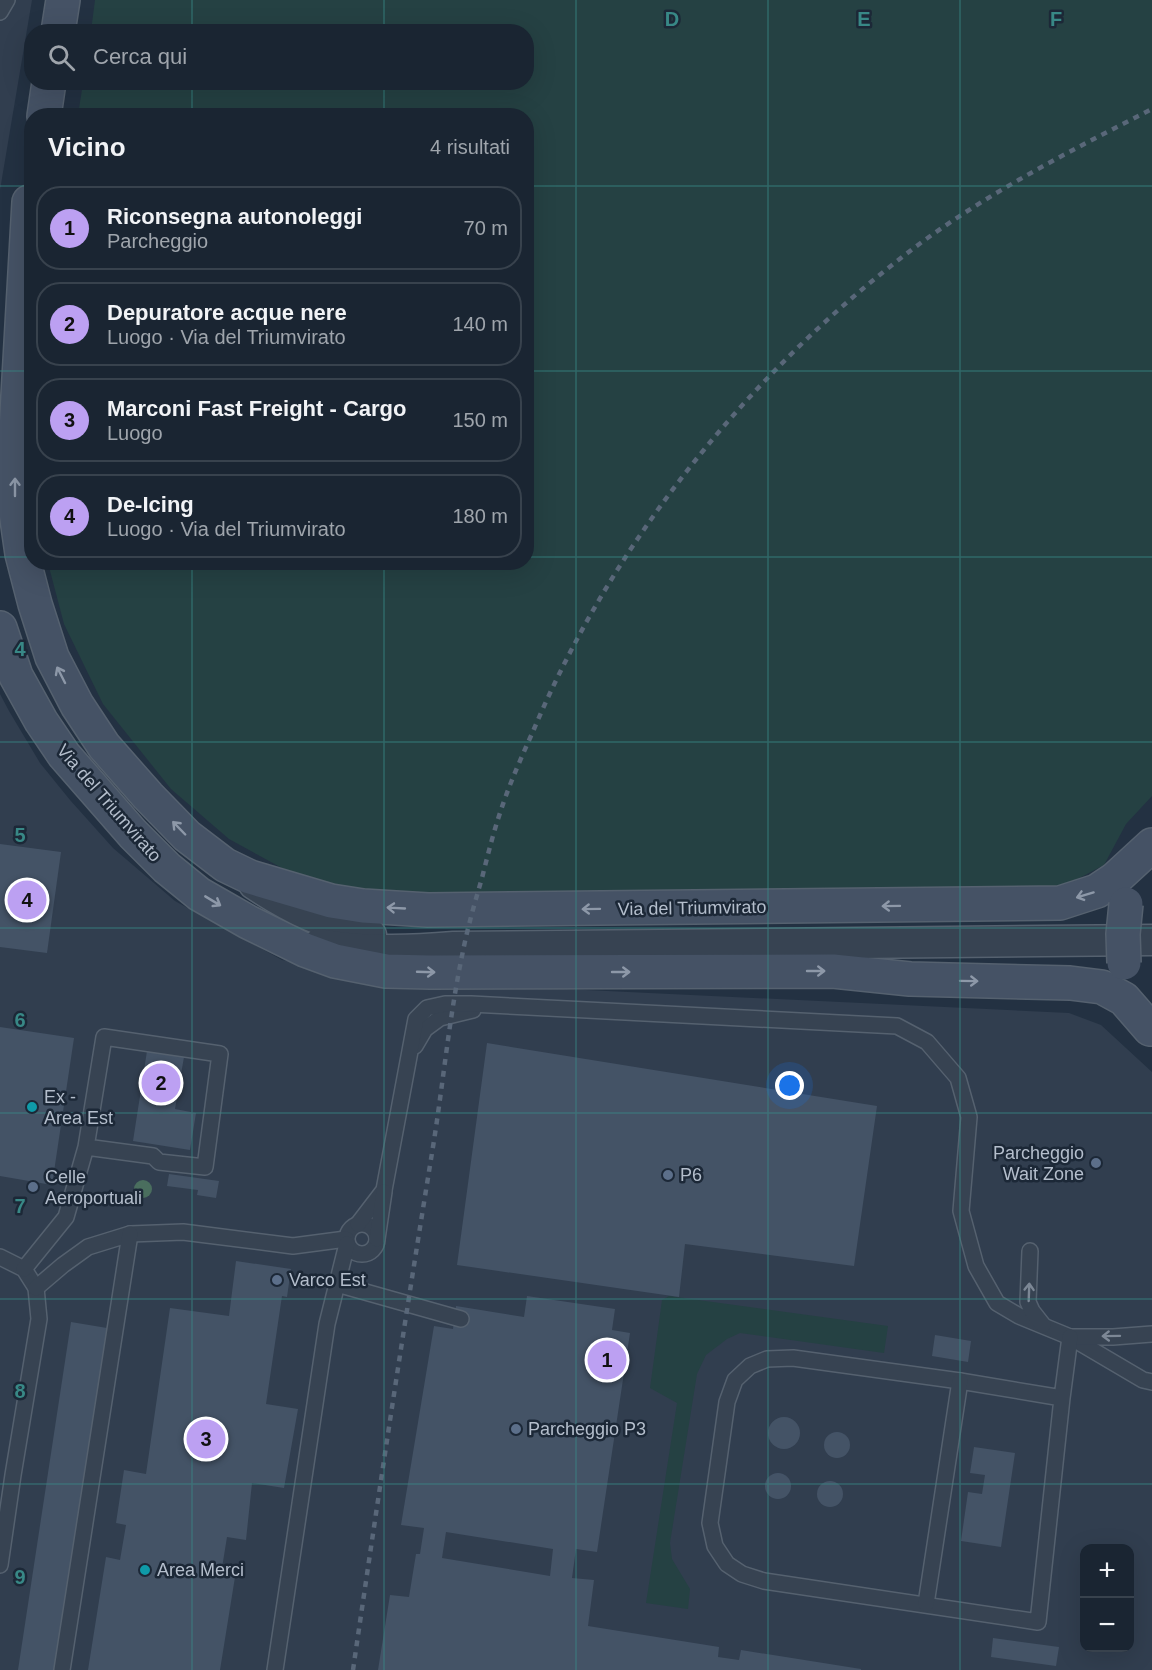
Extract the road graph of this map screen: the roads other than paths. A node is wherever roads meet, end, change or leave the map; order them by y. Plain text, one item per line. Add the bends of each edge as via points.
1 (7, 0) edge
2 (63, 0) edge
3 (0, 12) edge
4 (59, 24) edge
5 (48, 90) edge
6 (45, 108) edge
7 (24, 223) edge
8 (24, 300) edge
9 (0, 333) edge
10 (24, 562) edge
11 (26, 570) edge
12 (0, 628) edge
13 (1150, 846) edge
14 (225, 865) junction
15 (269, 932) junction
16 (1152, 940) edge
17 (454, 946) junction
18 (1151, 1030) edge
19 (86, 1147) junction
20 (384, 1190) junction
21 (358, 1224) junction
22 (130, 1234) junction
23 (346, 1242) junction
24 (377, 1242) junction
25 (1030, 1251) dead end
26 (0, 1257) edge
27 (24, 1269) junction
28 (337, 1284) junction
29 (36, 1288) junction
30 (461, 1319) dead end
31 (1045, 1327) junction
32 (1152, 1334) edge
33 (1070, 1337) junction
34 (960, 1381) junction
35 (1149, 1383) edge
36 (1062, 1398) junction
37 (0, 1565) edge
38 (926, 1604) junction
39 (62, 1670) edge
40 (275, 1670) edge

1 - 3 lane
2 - 4 street
5 - 6 street
7 - 9 street, Via del Triumvirato
10 -> 8 street, Via del Triumvirato via 15,505
14 -> 11 street, Via del Triumvirato via 187,837 104,746 76,705 52,657
12 -> 15 street, Via del Triumvirato via 16,676 40,721 96,793 175,875 200,894
13 -> 14 street, Via del Triumvirato via 1097,891 1060,903 417,910 330,901 258,880
13 - 18 street, Via del Triumvirato, bridge via 1135,870 1123,934 1124,963 1136,1001
14 - 17 street, Via del Triumvirato via 291,907 327,923 395,940
15 - 17 street, Via del Triumvirato via 379,951
15 -> 18 street, Via del Triumvirato via 335,961 386,971 832,971 910,979 1070,983 1101,987 1124,999
16 - 17 street, Via del Triumvirato
19 - 19 lane via 104,1037 220,1054 205,1167
19 - 27 lane via 66,1217
20 - 21 lane
20 - 24 lane
20 - 31 lane via 416,1019 427,1008 445,1004 897,1026 927,1042 958,1078 969,1117 961,1211 976,1266 997,1303
21 - 23 lane via 350,1230
21 - 24 lane via 372,1228
22 - 23 lane via 183,1232 293,1246
22 - 29 lane via 88,1247
22 - 39 lane
23 - 24 lane via 349,1249 363,1255 372,1251
23 - 28 lane
31 -> 25 lane via 1028,1302
26 - 27 lane
27 - 29 lane
28 - 30 lane
28 - 40 lane via 327,1324
29 - 37 lane via 39,1319
31 - 33 lane
32 -> 33 lane
33 - 35 lane
33 - 36 lane
34 - 36 lane
34 - 38 lane
34 - 38 lane via 793,1358 767,1359 750,1366 735,1380 727,1402 710,1523 715,1546 727,1564 764,1581
36 - 38 lane via 1038,1622

